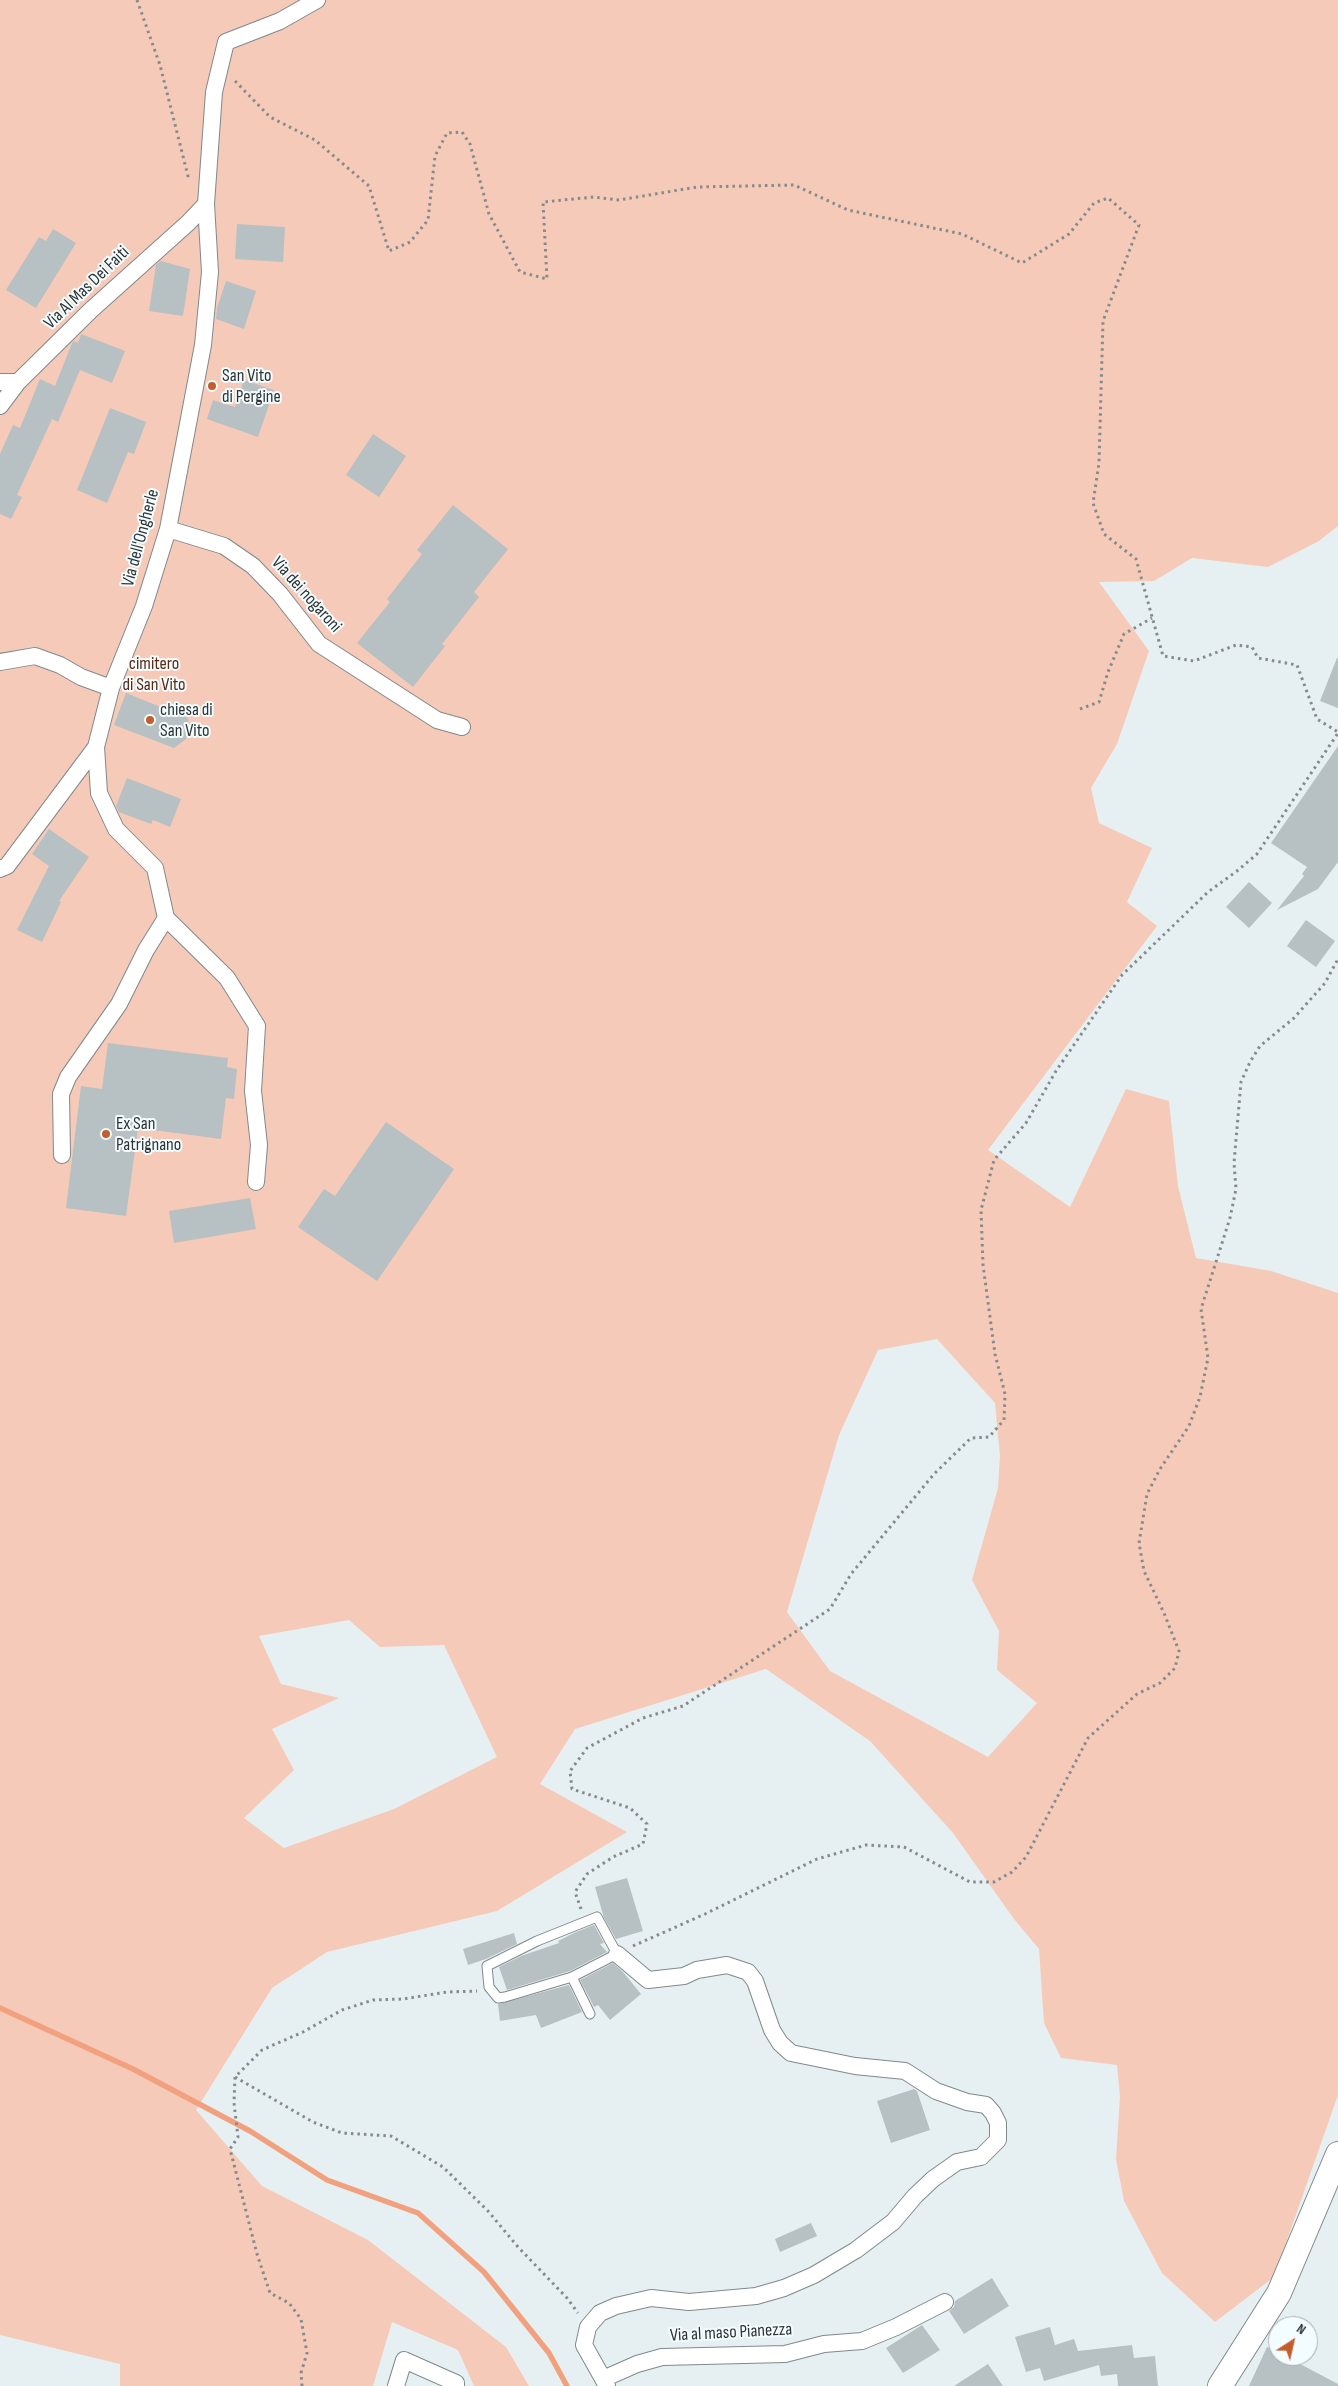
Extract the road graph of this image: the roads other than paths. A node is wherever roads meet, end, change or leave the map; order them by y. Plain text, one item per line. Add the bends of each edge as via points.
1 (317, 0) edge
2 (206, 204) junction
3 (0, 382) edge
4 (18, 382) junction
5 (0, 406) edge
6 (168, 530) junction
7 (0, 662) edge
8 (111, 688) junction
9 (462, 727) dead end
10 (96, 747) junction
11 (0, 869) edge
12 (166, 918) junction
13 (62, 1154) dead end
14 (256, 1182) dead end
15 (617, 1954) junction
16 (572, 1977) junction
17 (590, 2014) dead end
18 (1338, 2154) edge
19 (945, 2302) dead end
20 (605, 2382) edge
21 (396, 2386) edge
22 (456, 2386) edge
23 (1220, 2386) edge

1 - 2 street, Via dell'Ongherle via 280,21 226,42 214,92
2 - 4 street, Via Al Mas Dei Faiti
2 - 6 street, Via dell'Ongherle via 210,272 203,344
3 - 4 street
4 - 5 street, Via Al Mas Dei Faiti
6 - 8 street, Via dell'Ongherle via 144,606
6 - 9 street, Via dei nogaroni via 224,546 253,566 280,594 319,644 438,720
7 - 8 street via 35,656
8 - 10 street, Via dell'Ongherle
10 - 11 street, Via dell'Ongherle via 7,866
10 - 12 street via 99,793 116,829 155,868
12 - 13 street via 119,1004 68,1077 61,1094
12 - 14 street via 227,978 257,1026 253,1091 259,1145
15 - 16 lane
15 - 16 lane, Via al maso Pianezza via 597,1917 537,1940 487,1966 489,1986 498,1998
15 - 20 street, Via al maso Pianezza via 648,1980 684,1976 697,1970 727,1965 748,1972 756,1981 772,2030 791,2053 855,2066 904,2071 936,2091 986,2105 998,2123 998,2140 981,2157 957,2162 933,2179 893,2222 856,2250 814,2275 756,2296 689,2302 651,2298 600,2313 588,2327 584,2345
16 - 17 lane
18 - 23 main road via 1279,2293
19 - 20 street, Via al maso Pianezza via 862,2341 824,2344 784,2354 662,2357 637,2364
21 - 22 street via 404,2360 456,2382

